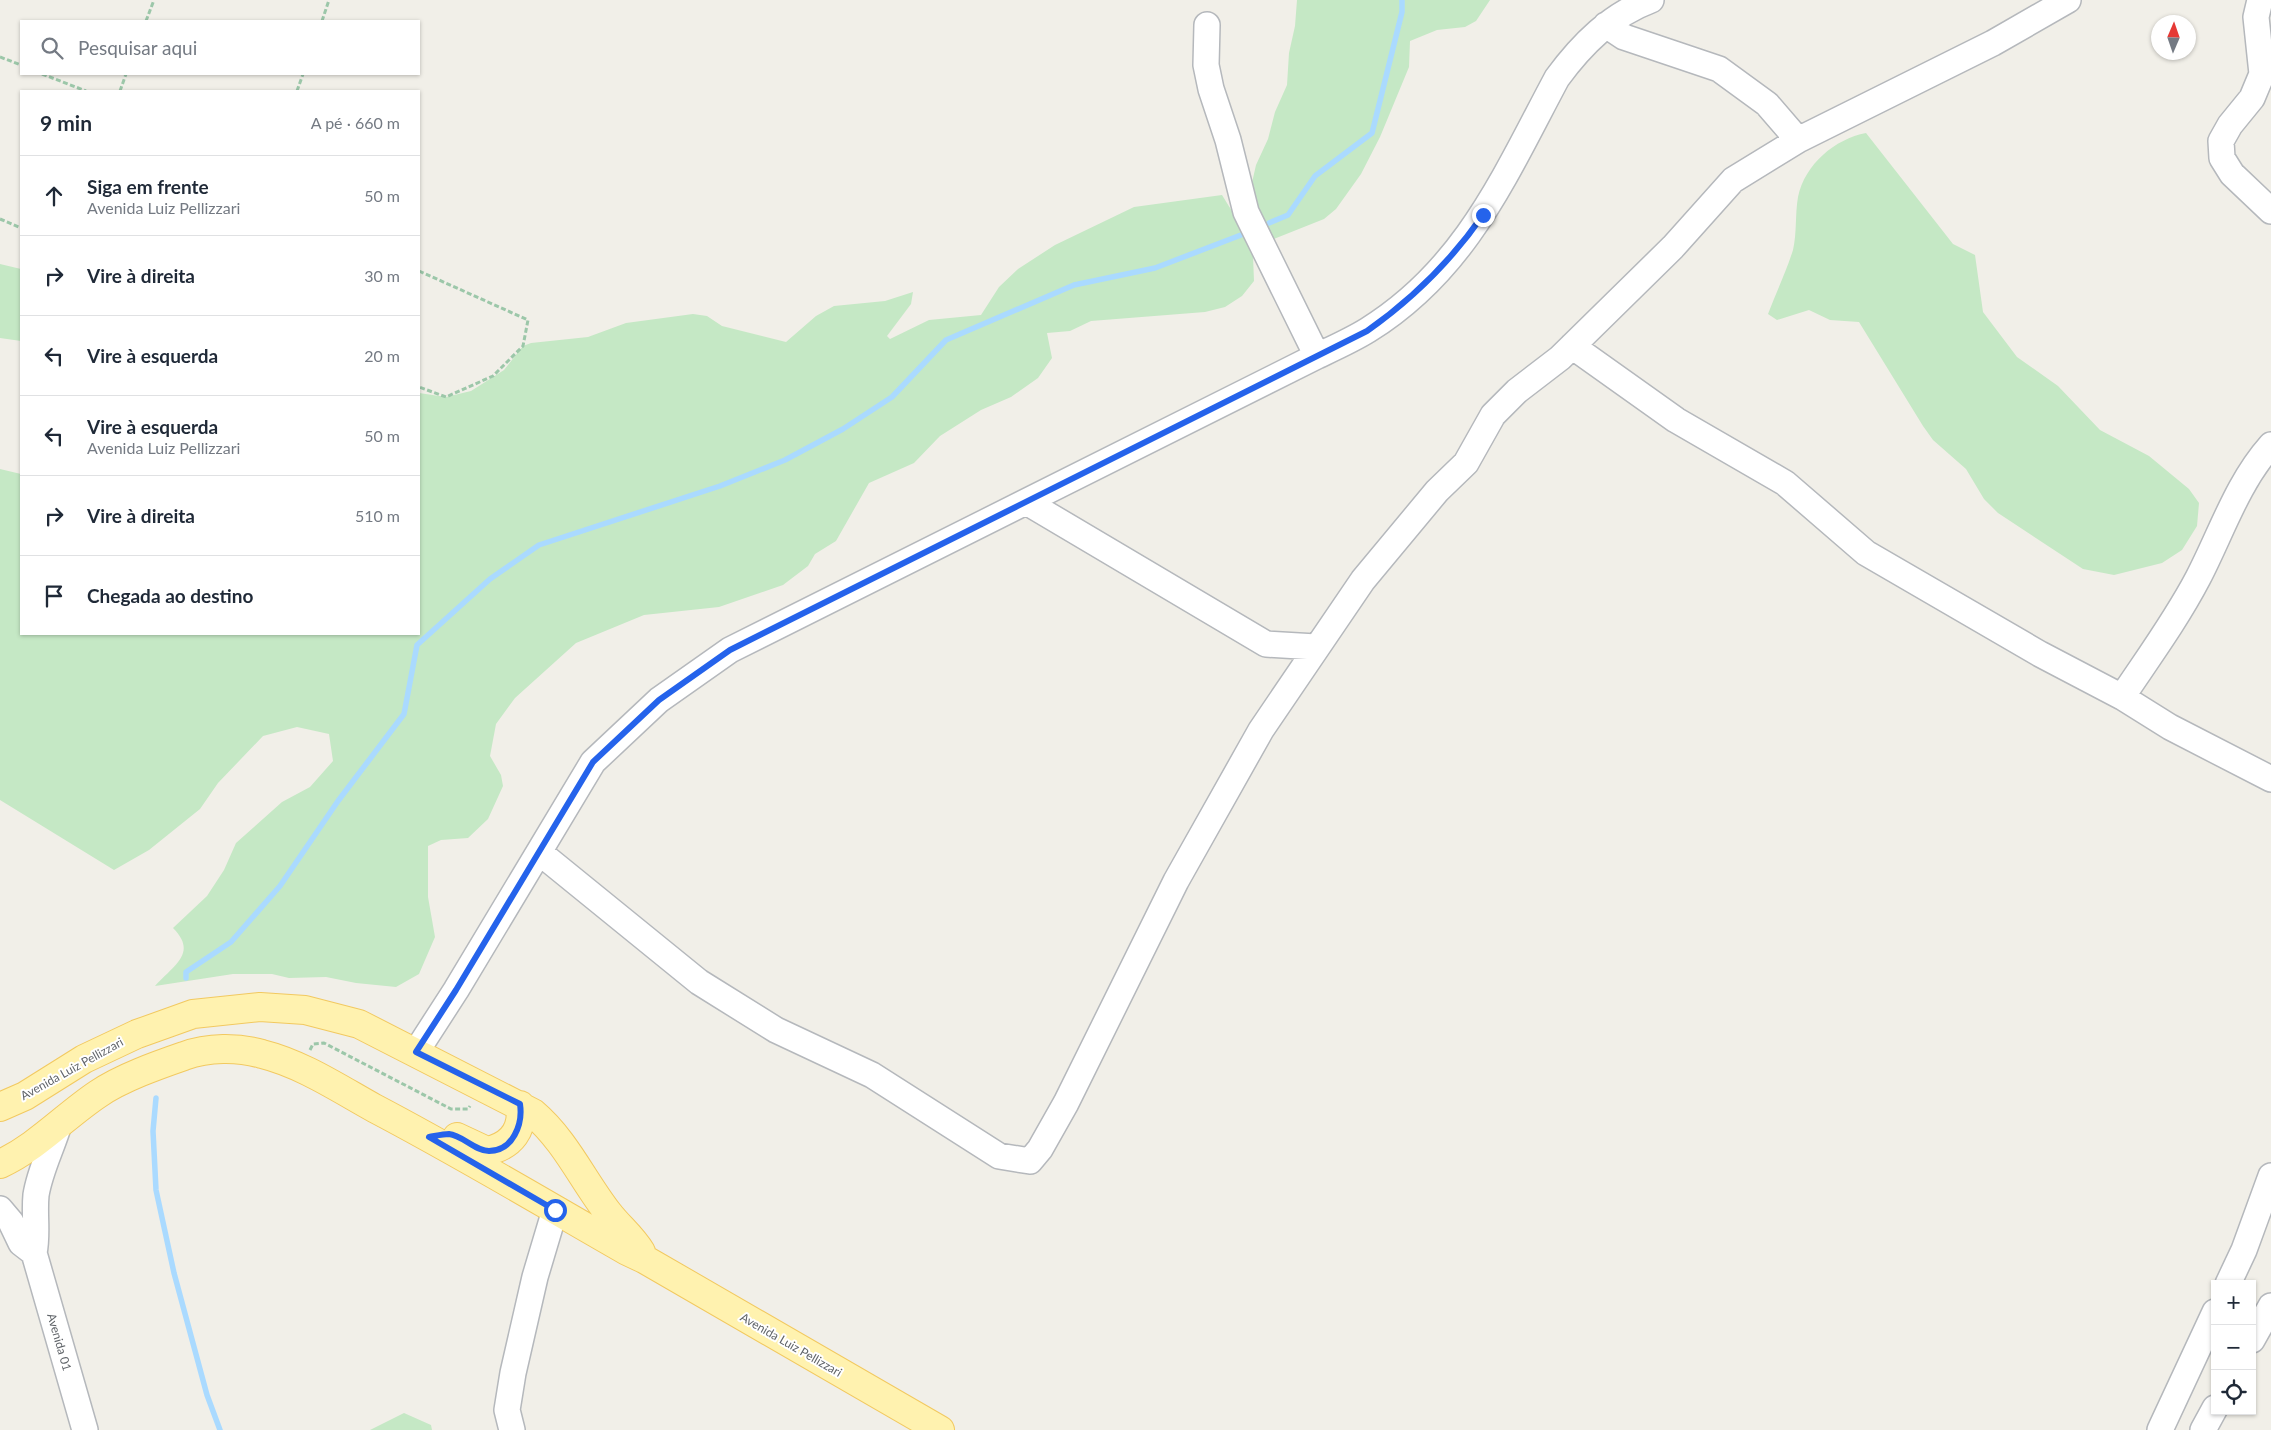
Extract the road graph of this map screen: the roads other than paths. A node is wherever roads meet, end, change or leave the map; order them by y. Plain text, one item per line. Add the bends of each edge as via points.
1 (1651, 0) edge
2 (2068, 0) edge
3 (2260, 0) edge
4 (1606, 25) junction
5 (1207, 26) dead end
6 (1798, 140) junction
7 (2271, 211) edge
8 (1572, 346) junction
9 (1317, 356) junction
10 (2271, 445) edge
11 (1028, 503) junction
12 (1316, 647) junction
13 (2122, 696) junction
14 (2271, 780) edge
15 (539, 852) junction
16 (416, 1052) junction
17 (520, 1104) junction
18 (0, 1107) edge
19 (59, 1124) junction
20 (429, 1137) junction
21 (0, 1164) edge
22 (2271, 1176) edge
23 (0, 1209) edge
24 (555, 1210) junction
25 (34, 1253) junction
26 (644, 1258) junction
27 (2230, 1280) edge
28 (2271, 1306) edge
29 (2211, 1321) edge
30 (2256, 1333) edge
31 (2211, 1415) edge
32 (85, 1430) edge
33 (512, 1430) edge
34 (940, 1430) edge
35 (2160, 1430) edge
36 (2203, 1430) edge

1 - 4 street
2 - 6 street via 1993,43
3 - 7 street via 2256,17 2262,74 2252,98 2221,141 2222,158 2232,174
4 - 6 street via 1624,37 1719,69 1767,104
4 - 9 street via 1577,52 1557,78 1483,215 1447,262 1427,284 1388,316 1367,331
5 - 9 street via 1206,65 1211,89 1246,212
6 - 8 street via 1733,180 1673,247
8 - 12 street via 1493,415 1466,463 1437,490 1363,580
8 - 13 street via 1676,420 1785,483 1866,553 2040,654
9 - 11 street
10 - 13 street via 2233,504 2197,579
11 - 12 street via 1266,644
11 - 15 street via 730,650 682,682 636,719 593,762
12 - 15 street via 1261,730 1176,881 1066,1103 1030,1161 999,1156 872,1075 776,1030 699,982
13 - 14 street via 2170,727
15 - 16 street
16 - 17 main road, Avenida Luiz Pellizzari
16 - 18 main road, Avenida Luiz Pellizzari via 359,1024 305,1010 260,1007 193,1014 110,1045 25,1096
17 - 20 main road via 518,1129 509,1142 495,1150 488,1151 450,1134
17 - 26 main road, Avenida Luiz Pellizzari via 553,1132 609,1214 635,1242
19 - 20 main road, Avenida Luiz Pellizzari via 112,1086 185,1055 246,1050 299,1067
19 - 21 main road, Avenida Luiz Pellizzari
19 - 25 street, Avenida 01 via 40,1178
20 - 24 main road, Avenida Luiz Pellizzari
22 - 27 street
23 - 25 street, Avenida 01 via 22,1243
24 - 26 main road, Avenida Luiz Pellizzari
24 - 33 street via 512,1373 507,1410
25 - 32 street, Avenida 01
26 - 34 main road, Avenida Luiz Pellizzari
28 - 30 street
29 - 35 street
31 - 36 street

